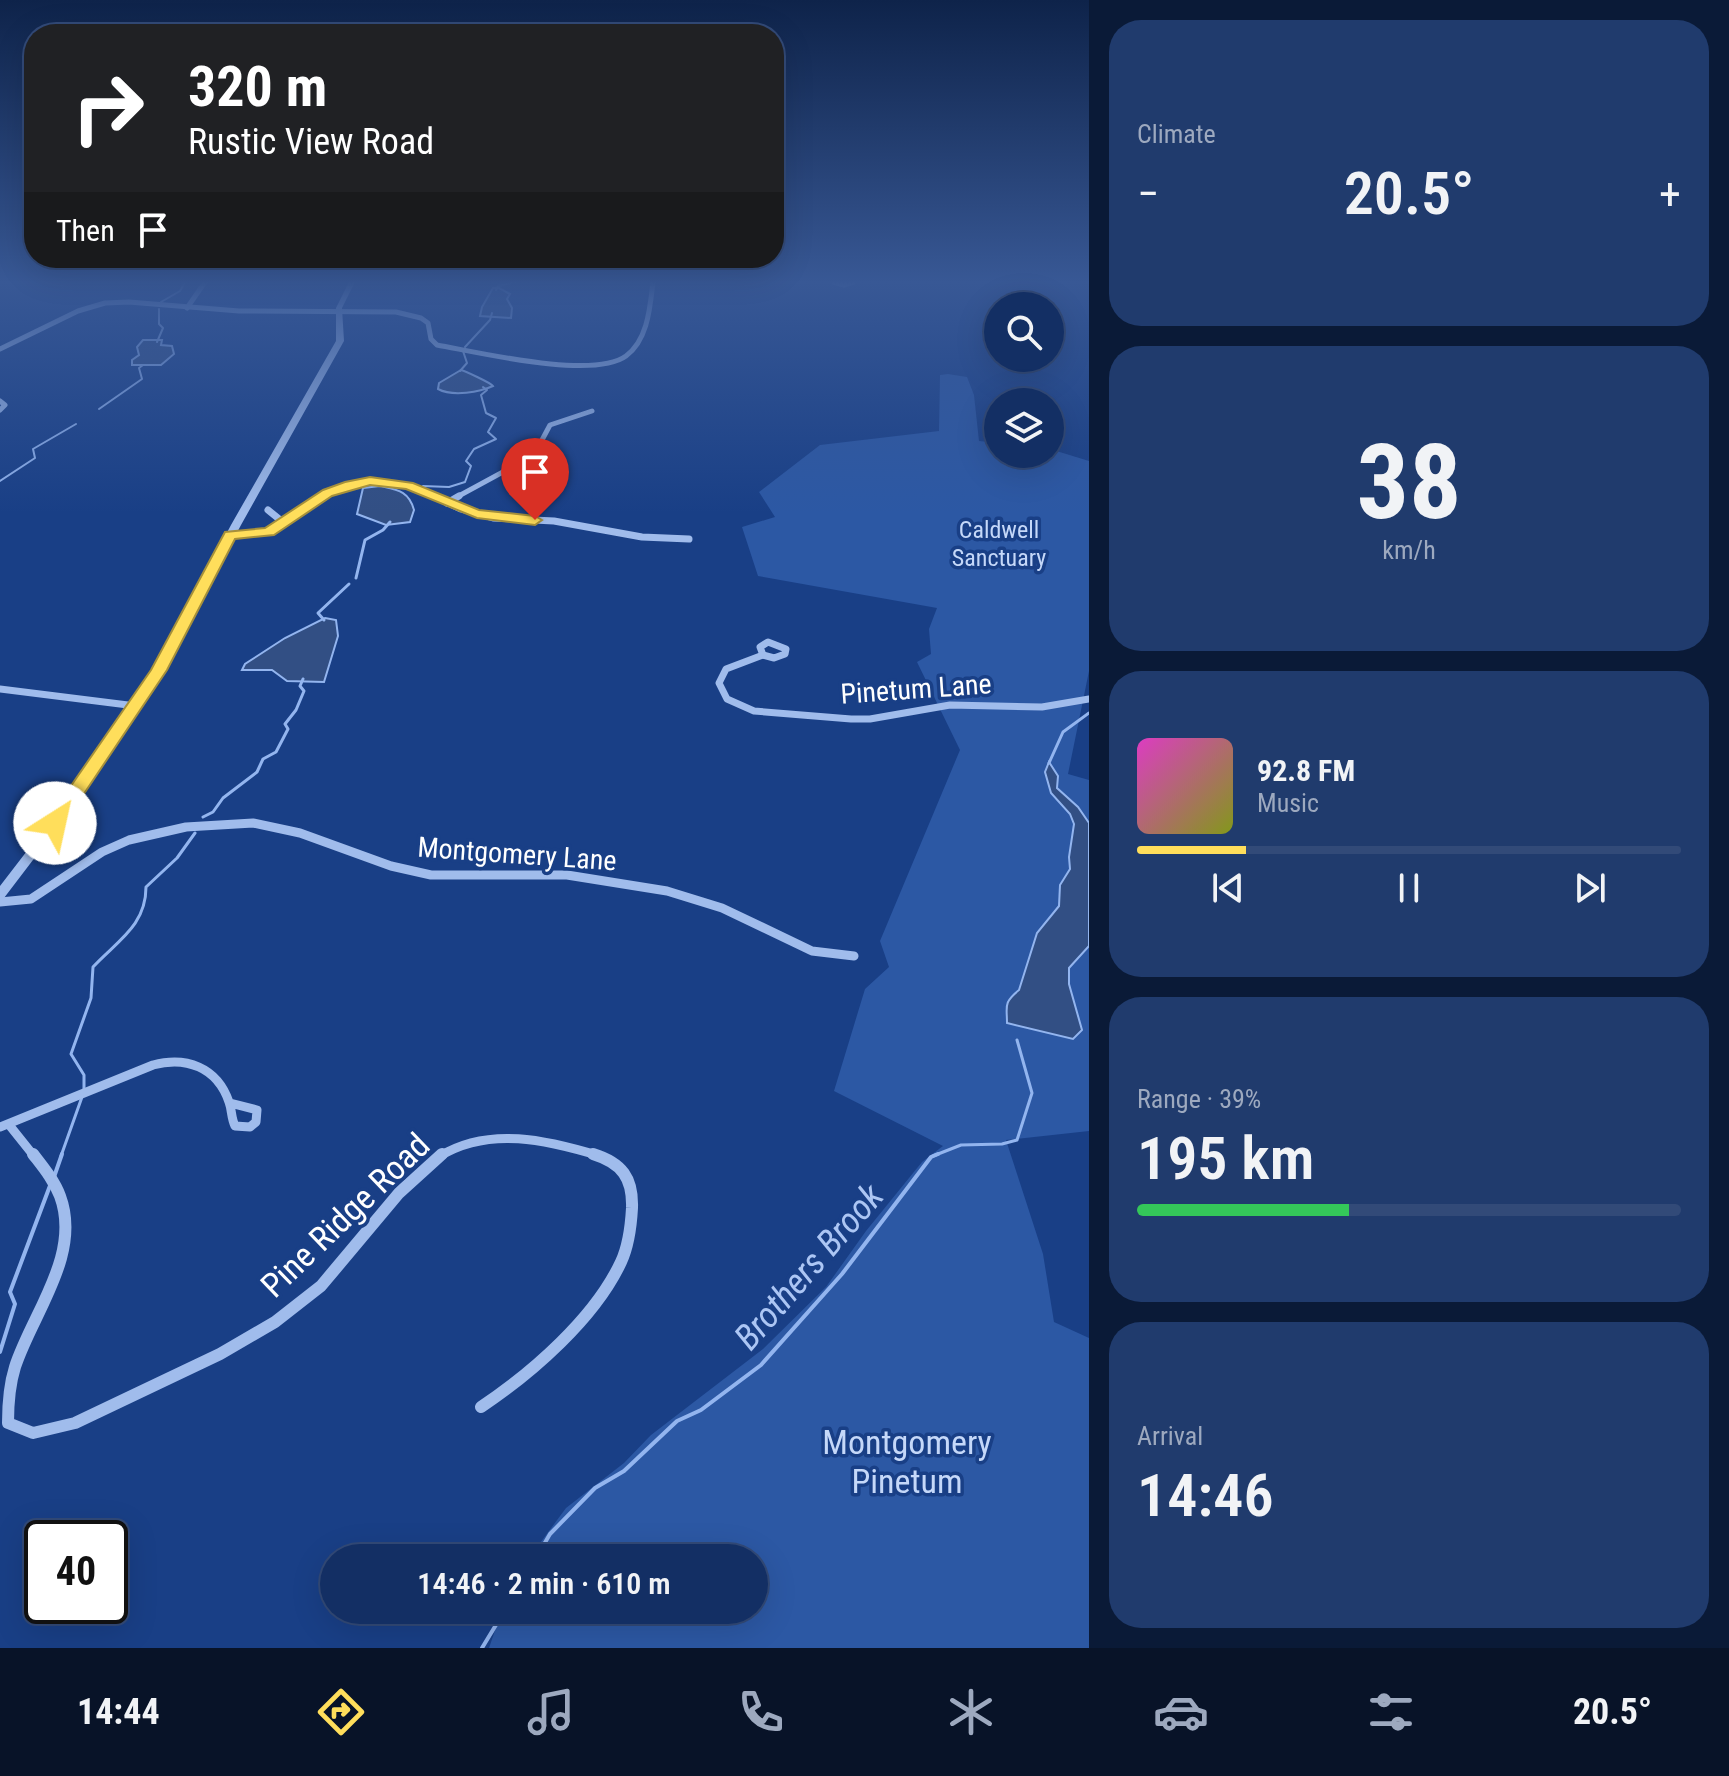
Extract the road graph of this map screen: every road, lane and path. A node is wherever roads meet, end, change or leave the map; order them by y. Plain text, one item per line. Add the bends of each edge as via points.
1 (331, 359) edge
2 (536, 359) edge
3 (621, 359) edge
4 (0, 401) edge
5 (0, 410) edge
6 (592, 411) dead end
7 (447, 503) junction
8 (268, 510) dead end
9 (284, 523) junction
10 (230, 535) junction
11 (689, 539) dead end
12 (763, 655) dead end
13 (0, 689) edge
14 (1089, 699) edge
15 (136, 706) junction
16 (0, 895) edge
17 (0, 902) edge
18 (854, 956) dead end
19 (230, 1103) dead end
20 (5, 1126) edge
21 (481, 1407) dead end

1 - 10 street
2 - 3 street via 587,366
4 - 5 street via 5,405
6 - 7 street via 550,425 534,455
7 - 9 street via 408,485 360,482 327,493
7 - 11 street via 493,518
8 - 9 street
9 - 10 street via 259,535
10 - 15 street
12 - 14 street, Pinetum Lane via 726,669 719,683 727,699 739,707 870,719 950,705 1042,707
13 - 15 street
15 - 16 street
17 - 18 street, Montgomery Lane via 26,902 92,856 157,833 210,824 257,824 297,831 414,872 456,877 565,875 672,893 718,907 816,952
19 - 20 street, Pine Ridge Road via 197,1062 167,1060
20 - 21 street, Pine Ridge Road via 50,1180 63,1206 60,1256 14,1363 7,1392 8,1423 31,1434 75,1423 273,1323 321,1286 416,1177 465,1143 499,1136 581,1151 612,1163 624,1171 632,1196 631,1229 618,1269 510,1389

